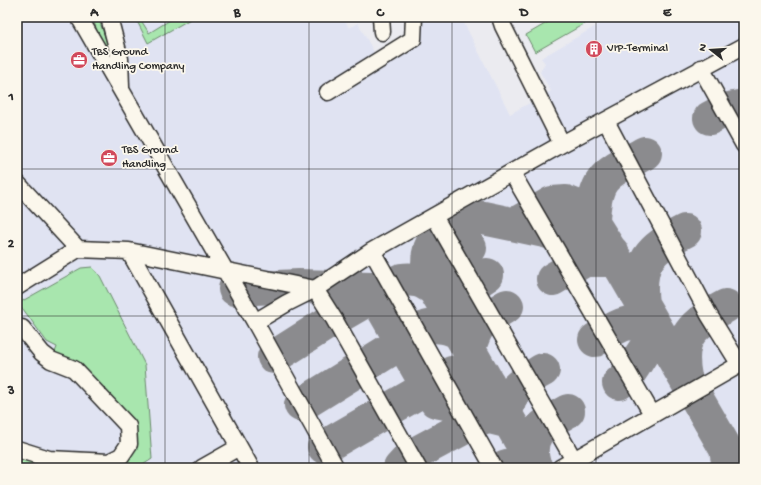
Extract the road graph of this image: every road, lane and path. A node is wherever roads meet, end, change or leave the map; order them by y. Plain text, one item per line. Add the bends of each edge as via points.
1 (79, 17) edge
2 (109, 17) edge
3 (414, 17) edge
4 (500, 17) edge
5 (744, 46) edge
6 (701, 68) junction
7 (121, 88) junction
8 (328, 92) dead end
9 (606, 121) junction
10 (562, 144) junction
11 (744, 145) edge
12 (512, 173) junction
13 (17, 183) edge
14 (434, 216) junction
15 (78, 249) junction
16 (129, 251) junction
17 (372, 251) junction
18 (224, 269) junction
19 (17, 287) edge
20 (315, 289) junction
21 (255, 322) junction
22 (17, 328) edge
23 (742, 363) edge
24 (652, 414) junction
25 (239, 447) junction
26 (17, 449) edge
27 (574, 460) junction
28 (202, 468) edge
29 (251, 468) edge
30 (336, 468) edge
31 (418, 468) edge
32 (494, 468) edge
33 (560, 468) edge

1 - 7 lane
2 - 7 lane via 120,59
3 - 8 lane via 413,39
4 - 10 lane
5 - 6 lane
6 - 9 lane
6 - 11 lane
7 - 18 lane
9 - 10 lane
9 - 23 lane via 698,294
10 - 12 lane
12 - 14 lane
12 - 24 lane
13 - 15 lane
14 - 17 lane
14 - 27 lane
15 - 16 lane
15 - 19 lane
16 - 18 lane
16 - 25 lane
17 - 20 lane
17 - 32 lane
18 - 20 lane
18 - 21 lane
20 - 21 lane
20 - 31 lane
21 - 30 lane
22 - 26 lane via 22,328 51,360 74,369 128,426 129,431 129,444 121,456 109,462 49,459
23 - 24 lane
24 - 27 lane
25 - 28 lane
25 - 29 lane
27 - 33 lane

